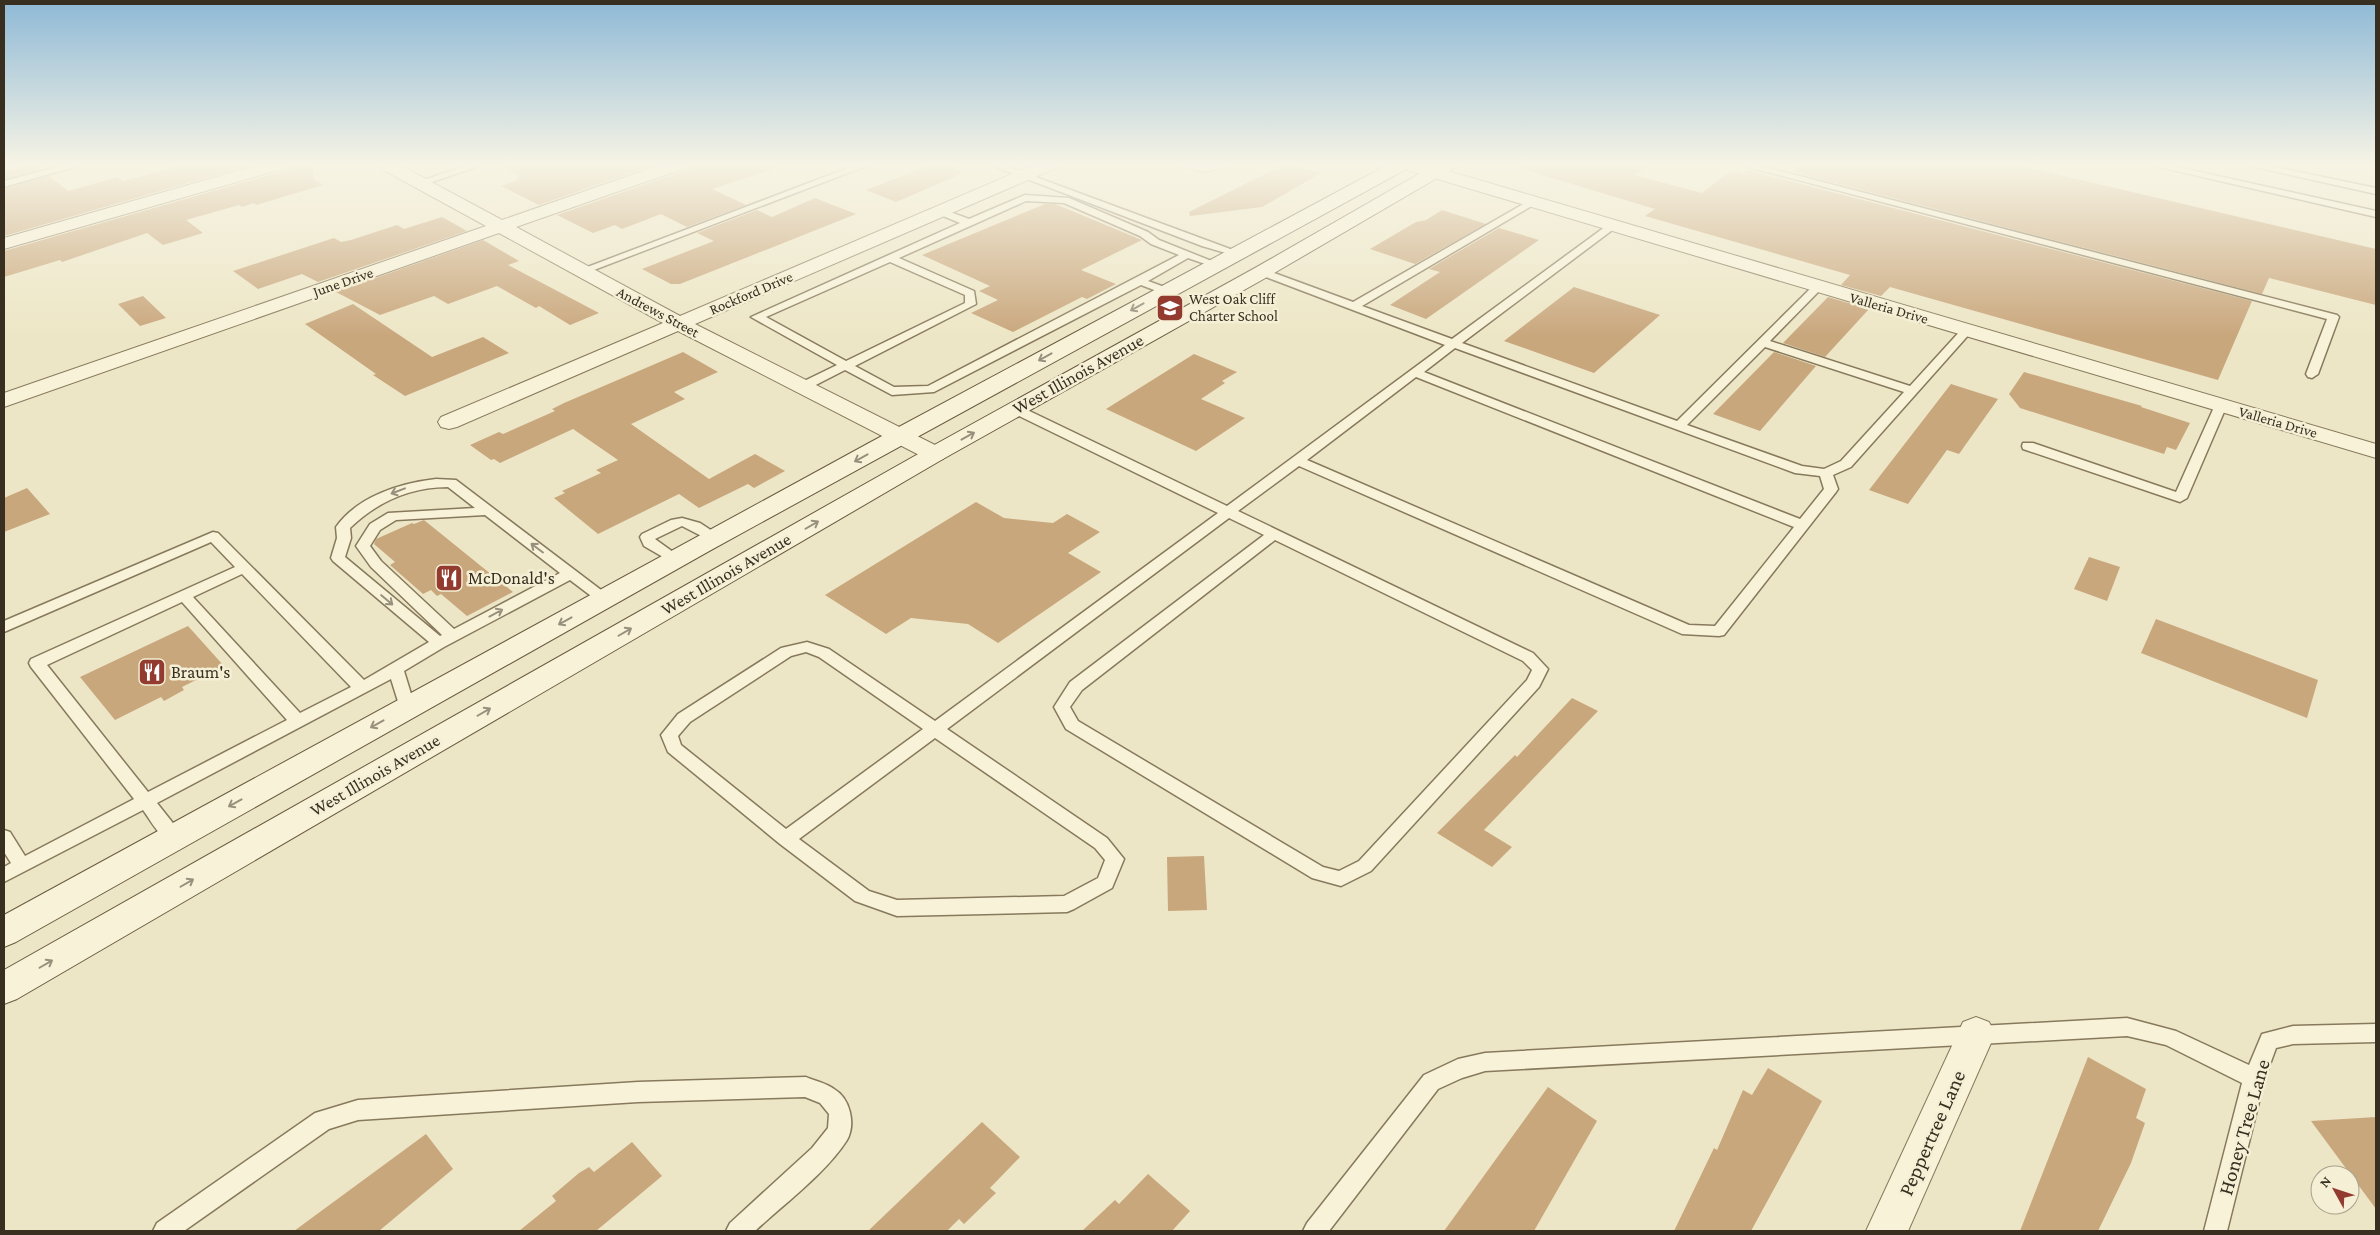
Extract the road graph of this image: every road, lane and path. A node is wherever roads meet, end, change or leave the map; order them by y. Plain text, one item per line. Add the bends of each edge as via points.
1 (84, 221) edge
2 (490, 221) edge
3 (516, 221) edge
4 (716, 221) edge
5 (918, 221) edge
6 (963, 221) edge
7 (974, 221) edge
8 (1113, 221) edge
9 (1144, 221) edge
10 (1295, 221) edge
11 (1350, 221) edge
12 (1500, 221) edge
13 (1594, 221) edge
14 (1961, 221) edge
15 (969, 223) junction
16 (500, 226) junction
17 (1612, 226) junction
18 (4, 244) edge
19 (1188, 254) junction
20 (890, 258) junction
21 (1225, 258) junction
22 (582, 271) junction
23 (1262, 272) junction
24 (1140, 281) junction
25 (1818, 287) junction
26 (1166, 291) junction
27 (1354, 306) junction
28 (680, 324) junction
29 (1966, 330) junction
30 (1761, 342) junction
31 (1454, 344) junction
32 (845, 366) junction
33 (1416, 373) junction
34 (2312, 374) dead end
35 (804, 386) junction
36 (1912, 391) junction
37 (980, 393) junction
38 (4, 400) edge
39 (2221, 405) junction
40 (1015, 409) junction
41 (449, 422) dead end
42 (1679, 426) junction
43 (900, 437) junction
44 (2028, 446) dead end
45 (2376, 451) edge
46 (935, 454) junction
47 (1299, 460) junction
48 (1826, 473) junction
49 (489, 511) junction
50 (1229, 513) junction
51 (1802, 525) junction
52 (1274, 534) junction
53 (244, 568) junction
54 (570, 574) junction
55 (184, 596) junction
56 (604, 600) junction
57 (4, 627) edge
58 (453, 636) junction
59 (439, 643) junction
60 (396, 669) junction
61 (362, 688) junction
62 (407, 707) junction
63 (298, 722) junction
64 (936, 729) junction
65 (442, 737) junction
66 (146, 802) junction
67 (4, 837) edge
68 (174, 837) junction
69 (786, 839) junction
70 (22, 866) junction
71 (4, 875) edge
72 (4, 932) edge
73 (4, 988) edge
74 (2376, 1033) edge
75 (1976, 1034) junction
76 (2254, 1078) junction
77 (165, 1231) edge
78 (738, 1231) edge
79 (1315, 1231) edge
80 (1888, 1231) edge
81 (2216, 1231) edge

1 - 18 street
2 - 16 street, Andrews Street
3 - 16 street, June Drive
4 - 22 lane
5 - 28 street, Rockford Drive
6 - 15 lane
7 - 15 lane
8 - 19 lane via 1155,242
9 - 21 lane via 1206,244
10 - 21 street, West Illinois Avenue
11 - 23 street, West Illinois Avenue
12 - 27 lane
13 - 17 street, Valleria Drive
14 - 34 lane via 2333,317
15 - 20 lane
16 - 22 street, Andrews Street
16 - 38 street, June Drive
17 - 25 street, Valleria Drive
17 - 31 lane
19 - 21 lane
19 - 24 lane
20 - 32 lane via 970,293 971,304
20 - 32 lane via 757,317
21 - 23 street
21 - 26 street, West Illinois Avenue
22 - 28 street, Andrews Street
23 - 27 lane
23 - 40 street, West Illinois Avenue
24 - 26 lane
24 - 32 lane via 930,389 892,391
25 - 29 street, Valleria Drive
25 - 30 lane
26 -> 37 street, West Illinois Avenue
27 - 31 lane
28 - 35 street, Andrews Street
28 - 41 street, Rockford Drive
29 - 36 lane
29 - 39 street, Valleria Drive
30 - 36 lane
30 - 42 lane
31 - 33 lane
31 - 42 lane
32 - 35 lane
33 - 47 lane
33 - 51 lane
35 - 43 street, Andrews Street
36 - 48 lane via 1846,464
37 - 40 street
37 - 43 street, West Illinois Avenue
39 - 44 lane via 2180,498
39 - 45 street, Valleria Drive
46 -> 40 street, West Illinois Avenue
40 - 50 lane
42 - 48 lane via 1800,470
43 - 46 street, Andrews Street
43 -> 56 street, West Illinois Avenue
65 -> 46 street, West Illinois Avenue
47 - 50 lane
47 - 51 lane via 1688,630 1719,630
48 - 51 lane via 1831,489
54 -> 49 lane
49 - 58 lane via 393,516 375,527 363,546 376,564
49 -> 59 lane via 451,483 434,482 388,495 355,514 343,527 344,538 338,558
50 - 52 lane
50 - 64 lane
52 - 52 lane via 1528,657 1540,669 1533,683 1365,866 1341,879 1318,873 1072,725 1062,707 1076,686
53 - 55 lane
53 - 57 lane via 214,536
53 - 61 lane
54 - 56 lane
58 -> 54 lane
55 - 63 lane
55 - 66 lane via 37,663
56 -> 62 street, West Illinois Avenue
58 - 59 lane
59 - 60 lane
60 - 61 lane
60 - 62 lane
61 - 63 lane
62 - 65 street
62 -> 68 street, West Illinois Avenue
63 - 66 lane
64 - 69 lane
64 - 69 lane via 824,653 807,647 786,652 684,718 669,735 674,748
64 - 69 lane via 1101,843 1115,859 1105,883 1067,904 897,908 862,896
73 -> 65 street, West Illinois Avenue
66 - 68 lane
66 - 70 lane
67 - 70 lane
68 - 72 street, West Illinois Avenue
70 - 71 lane
74 - 76 lane, Honey Tree Lane via 2293,1035 2269,1041
75 - 76 lane via 2127,1027 2169,1037
75 - 79 lane via 1485,1062 1458,1069 1432,1082
75 - 80 street, Peppertree Lane
76 - 81 lane, Honey Tree Lane
77 - 78 lane via 323,1120 358,1110 648,1092 806,1087 828,1096 840,1112 838,1132 820,1156

